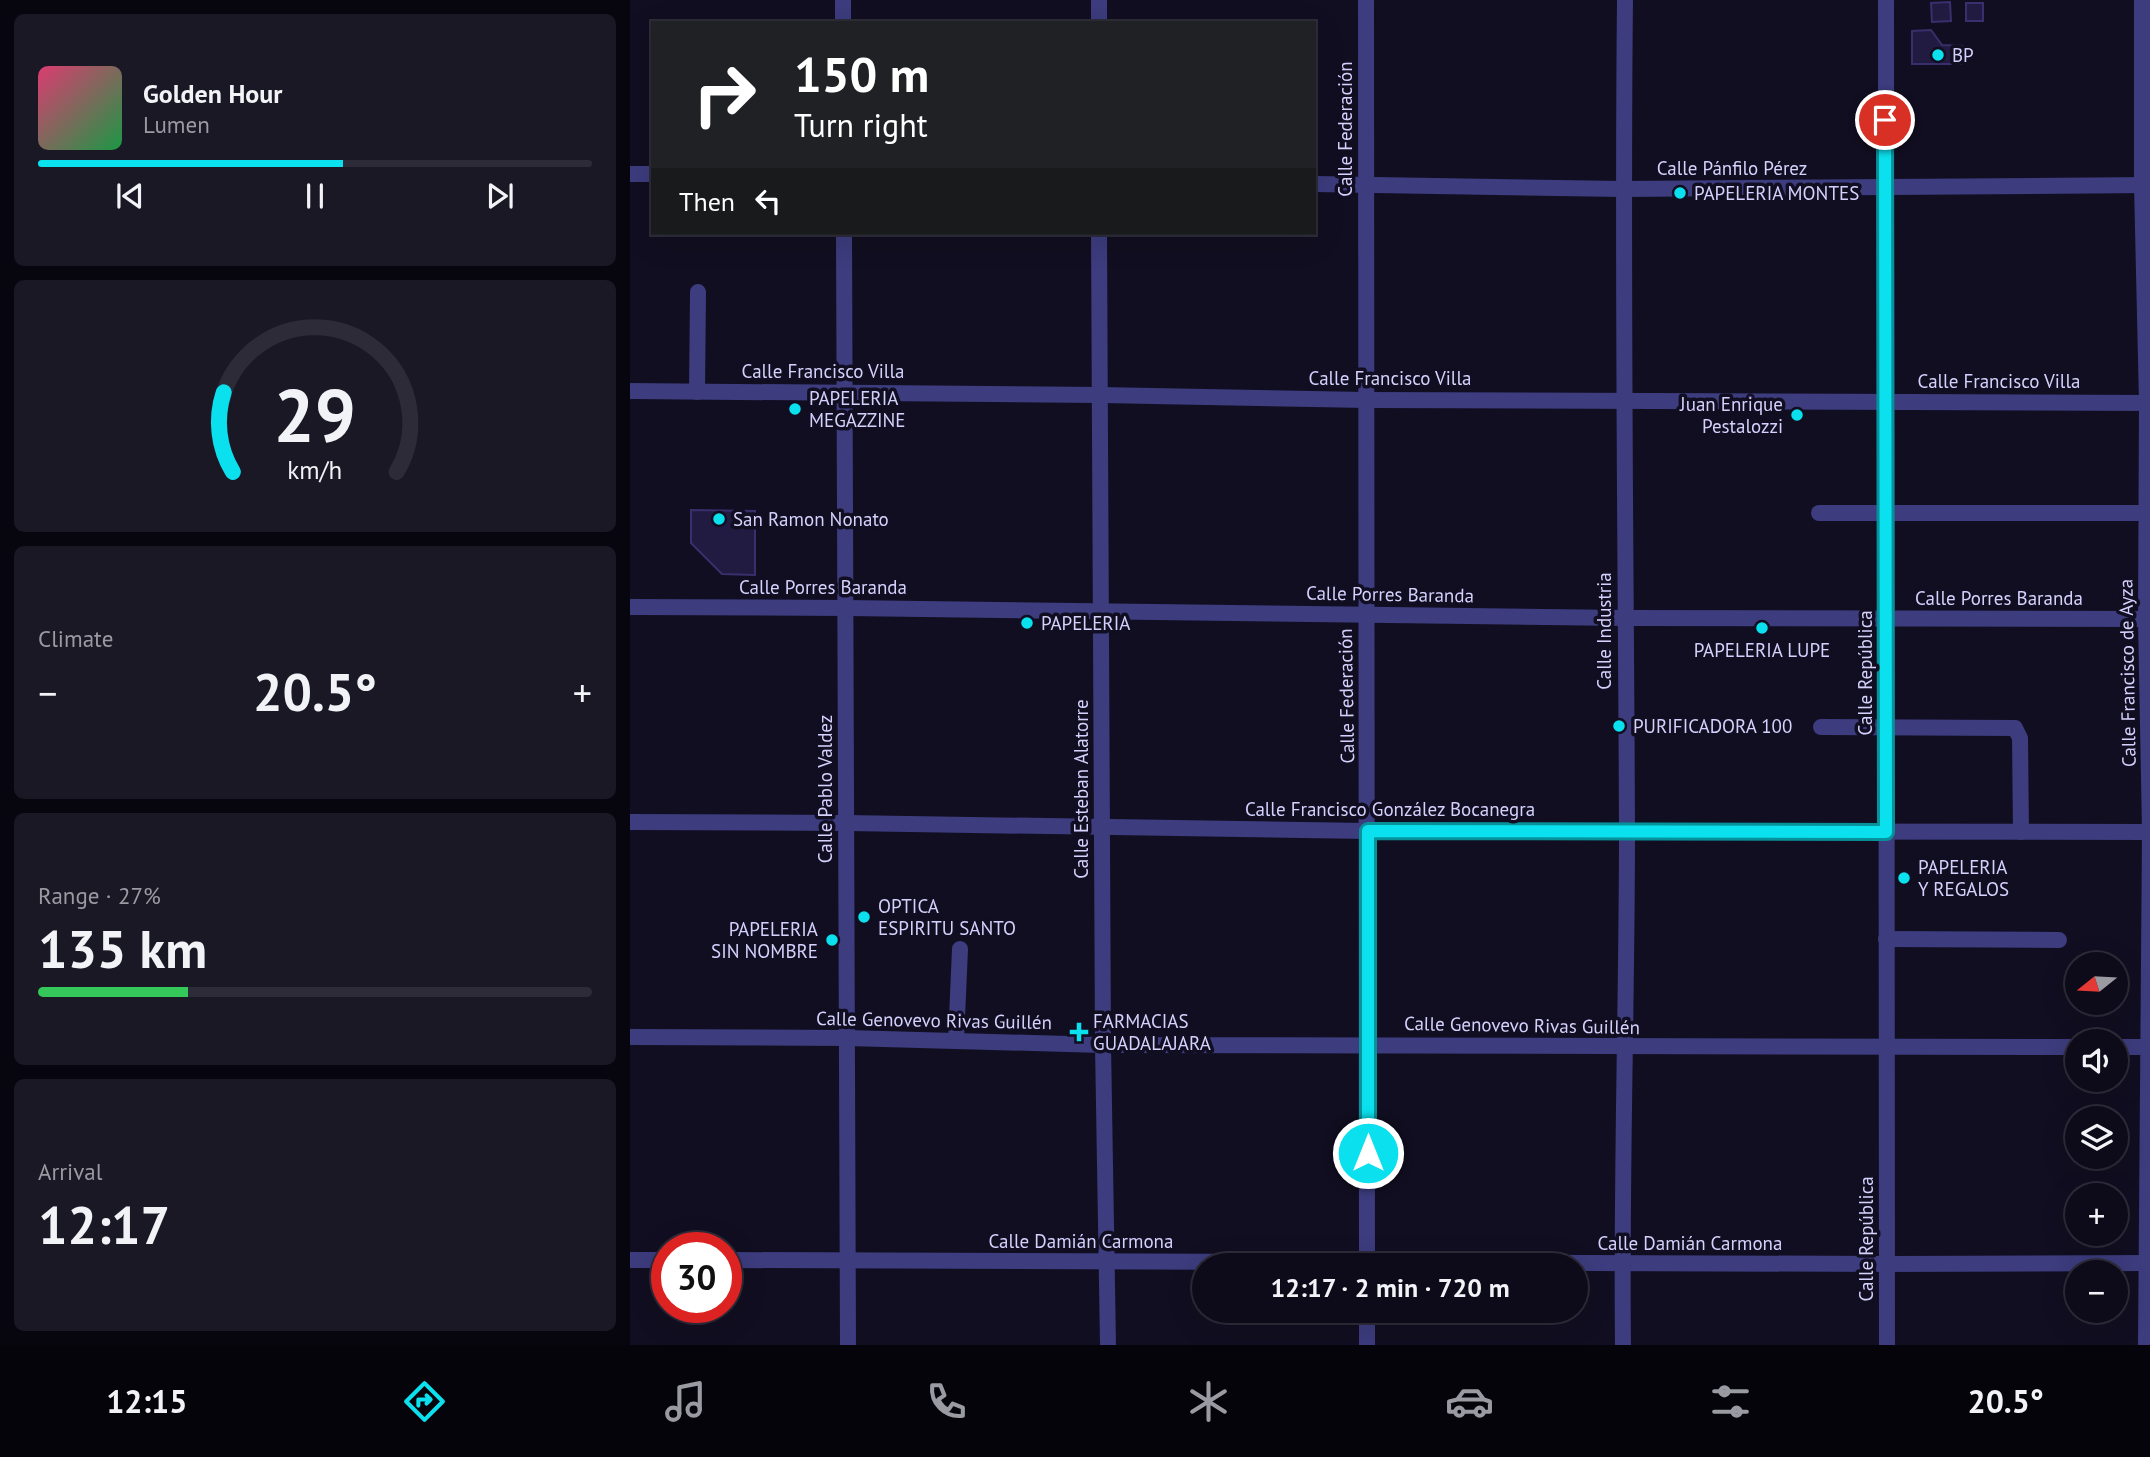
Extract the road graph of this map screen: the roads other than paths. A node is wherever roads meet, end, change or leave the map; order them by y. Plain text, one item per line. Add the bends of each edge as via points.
1 (843, 0) edge
2 (1099, 0) edge
3 (1366, 0) edge
4 (1625, 0) edge
5 (1886, 0) edge
6 (2142, 0) edge
7 (843, 21) edge
8 (1099, 21) edge
9 (630, 174) edge
10 (651, 174) edge
11 (1316, 184) edge
12 (1366, 185) junction
13 (2146, 185) edge
14 (1885, 188) junction
15 (1623, 189) junction
16 (844, 235) edge
17 (1099, 235) edge
18 (698, 292) dead end
19 (2147, 299) edge
20 (630, 391) edge
21 (697, 392) junction
22 (844, 392) junction
23 (1100, 395) junction
24 (1367, 400) junction
25 (1623, 400) junction
26 (1886, 401) junction
27 (2148, 403) edge
28 (1819, 513) dead end
29 (1886, 513) junction
30 (2148, 513) edge
31 (630, 607) edge
32 (845, 608) junction
33 (1102, 611) junction
34 (1366, 614) junction
35 (1625, 618) junction
36 (1886, 618) junction
37 (2148, 619) edge
38 (2149, 725) edge
39 (1821, 727) dead end
40 (1886, 727) junction
41 (630, 822) edge
42 (846, 823) junction
43 (1102, 828) junction
44 (1368, 831) junction
45 (1627, 832) junction
46 (1886, 832) junction
47 (2021, 832) junction
48 (2150, 832) edge
49 (1886, 939) junction
50 (2059, 940) dead end
51 (960, 949) dead end
52 (630, 1037) edge
53 (847, 1038) junction
54 (956, 1041) junction
55 (1368, 1044) junction
56 (1103, 1045) junction
57 (1626, 1047) junction
58 (2128, 1047) edge
59 (2149, 1047) edge
60 (1886, 1048) junction
61 (2065, 1048) edge
62 (1367, 1253) edge
63 (630, 1260) edge
64 (651, 1260) edge
65 (742, 1260) edge
66 (848, 1260) junction
67 (1107, 1262) junction
68 (1192, 1263) edge
69 (2148, 1263) edge
70 (1588, 1264) edge
71 (1622, 1264) junction
72 (1887, 1264) junction
73 (1367, 1323) edge
74 (848, 1345) edge
75 (1108, 1345) edge
76 (1367, 1345) edge
77 (1623, 1345) edge
78 (1887, 1345) edge
79 (2146, 1345) edge

1 - 7 street
2 - 8 street
3 - 12 street, Calle Federación
4 - 15 street, Calle Industria
5 - 14 street, Calle República
6 - 13 street, Calle Francisco de Ayza
9 - 10 street
11 - 12 street, Calle Pánfilo Pérez
12 - 15 street, Calle Pánfilo Pérez
12 - 24 street, Calle Federación
13 - 14 street, Calle Pánfilo Pérez
13 - 19 street, Calle Francisco de Ayza
14 - 15 street, Calle Pánfilo Pérez
14 - 26 street, Calle República
15 - 25 street, Calle Industria
16 - 22 street, Calle Pablo Valdez
17 - 23 street, Calle Esteban Alatorre
18 - 21 street
19 - 27 street, Calle Francisco de Ayza
20 - 21 street, Calle Francisco Villa
21 - 22 street, Calle Francisco Villa
22 - 23 street, Calle Francisco Villa
22 - 32 street, Calle Pablo Valdez
23 - 24 street, Calle Francisco Villa
23 - 33 street, Calle Esteban Alatorre
24 - 25 street, Calle Francisco Villa
24 - 34 street, Calle Federación
25 - 26 street, Calle Francisco Villa
25 - 35 street, Calle Industria
26 - 27 street, Calle Francisco Villa
26 - 29 street, Calle República
27 - 30 street, Calle Francisco de Ayza
28 - 29 street
29 - 30 street
29 - 36 street, Calle República
30 - 37 street, Calle Francisco de Ayza
31 - 32 street, Calle Porres Baranda
32 - 33 street, Calle Porres Baranda
32 - 42 street, Calle Pablo Valdez
33 - 34 street, Calle Porres Baranda
33 - 43 street, Calle Esteban Alatorre
34 - 35 street, Calle Porres Baranda
34 - 44 street, Calle Federación
35 - 36 street, Calle Porres Baranda
35 - 45 street, Calle Industria
36 - 37 street, Calle Porres Baranda
36 - 40 street, Calle República
37 - 38 street, Calle Francisco de Ayza
38 - 48 street, Calle Francisco de Ayza
39 - 40 street
40 - 46 street, Calle República
40 - 47 street via 2017,729
41 - 42 street, Calle Francisco González Bocanegra
42 - 43 street, Calle Francisco González Bocanegra
42 - 53 street, Calle Pablo Valdez
43 - 44 street, Calle Francisco González Bocanegra
43 - 56 street, Calle Esteban Alatorre
44 - 45 street, Calle Francisco González Bocanegra
44 - 55 street, Calle Federación
45 - 46 street, Calle Francisco González Bocanegra
45 - 57 street, Calle Industria
46 - 47 street, Calle Francisco González Bocanegra
46 - 49 street, Calle República
47 - 48 street, Calle Francisco González Bocanegra
48 - 59 street, Calle Francisco de Ayza
49 - 50 street
49 - 60 street, Calle República
51 - 54 street
52 - 53 street, Calle Genovevo Rivas Guillén
53 - 54 street, Calle Genovevo Rivas Guillén
53 - 66 street, Calle Pablo Valdez
54 - 56 street, Calle Genovevo Rivas Guillén
55 - 56 street, Calle Genovevo Rivas Guillén
55 - 57 street, Calle Genovevo Rivas Guillén
55 - 62 street, Calle Federación
56 - 67 street, Calle Esteban Alatorre
57 - 60 street, Calle Genovevo Rivas Guillén
57 - 71 street, Calle Industria
58 - 59 street
59 - 69 street, Calle Francisco de Ayza
60 - 61 street, Calle Genovevo Rivas Guillén
60 - 72 street, Calle República
63 - 64 street
65 - 66 street, Calle Damián Carmona
66 - 67 street, Calle Damián Carmona
66 - 74 street, Calle Pablo Valdez
67 - 68 street, Calle Damián Carmona
67 - 75 street, Calle Esteban Alatorre
69 - 72 street, Calle Damián Carmona
69 - 79 street, Calle Francisco de Ayza
70 - 71 street, Calle Damián Carmona
71 - 72 street, Calle Damián Carmona
71 - 77 street, Calle Industria
72 - 78 street, Calle República
73 - 76 street

